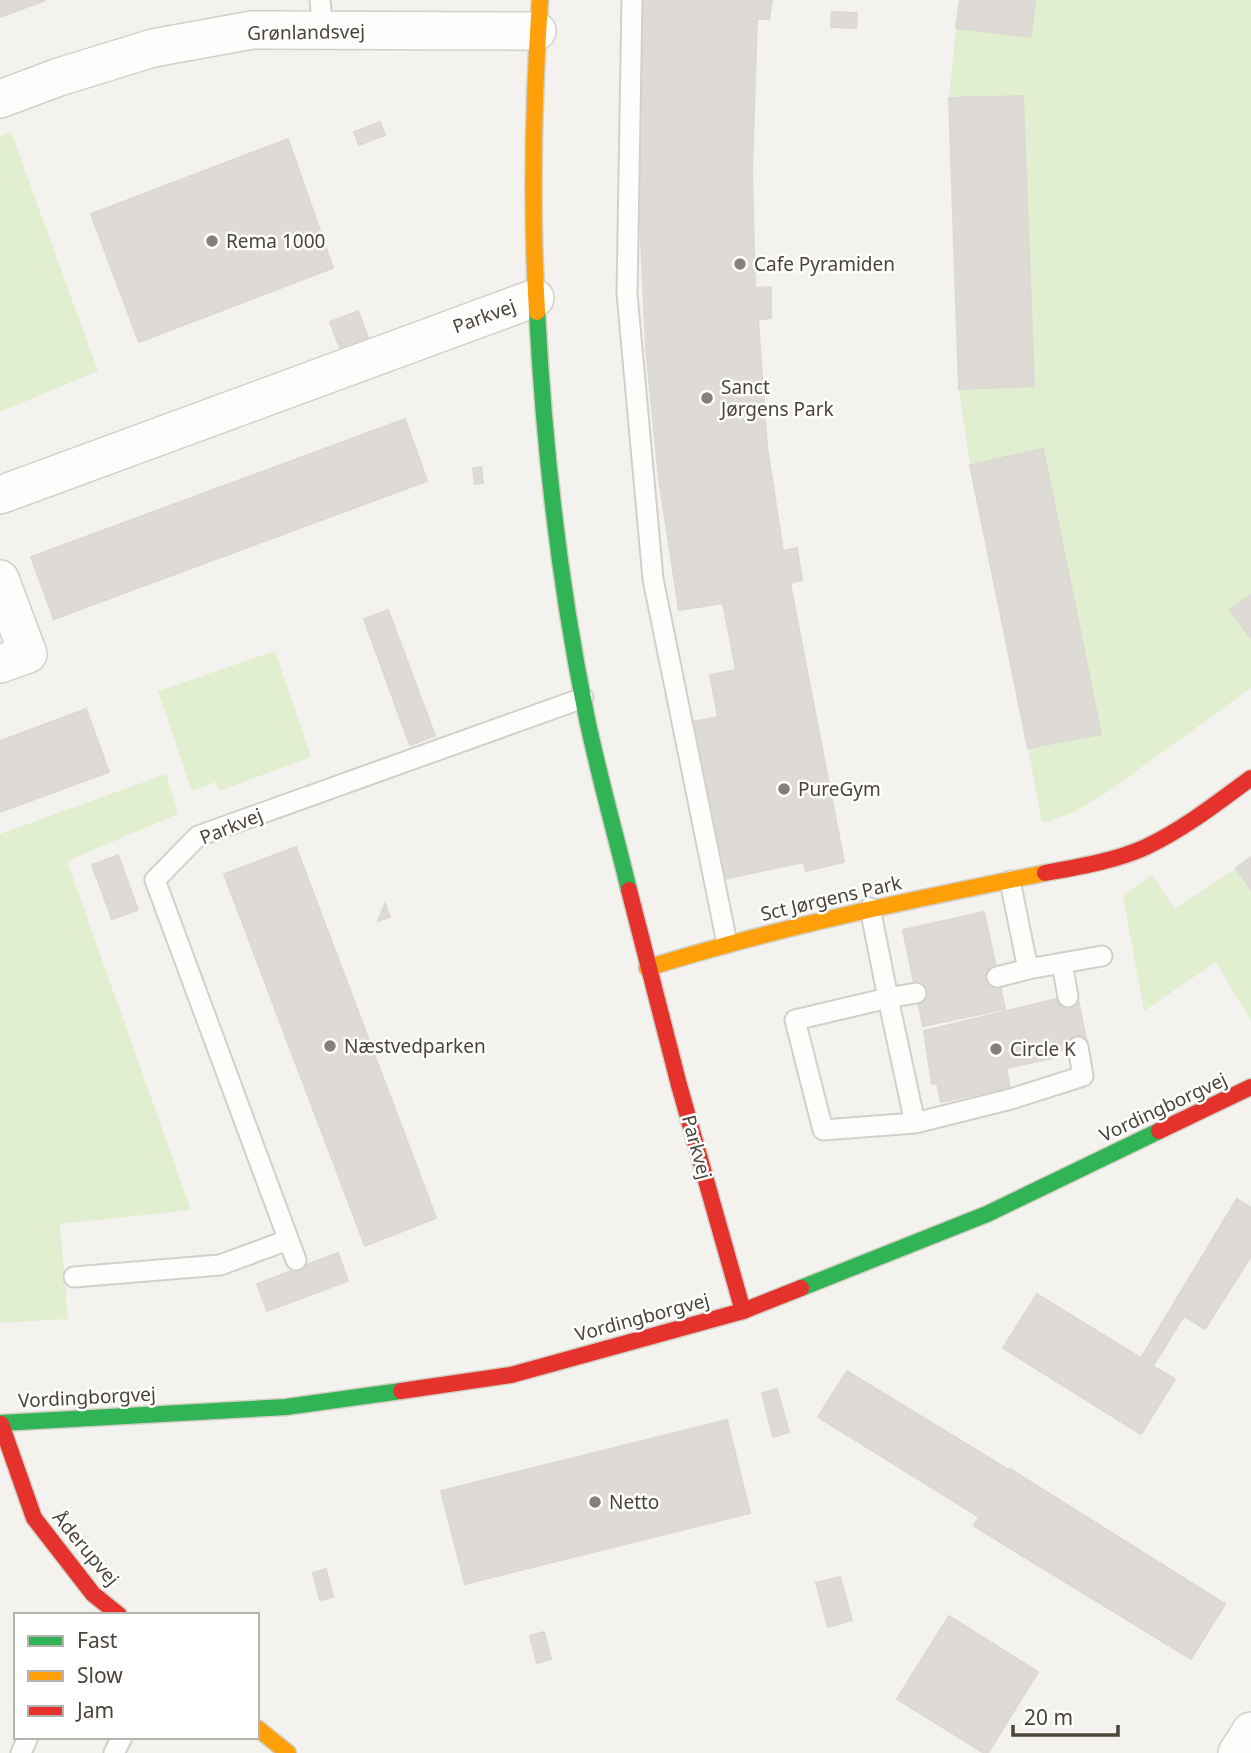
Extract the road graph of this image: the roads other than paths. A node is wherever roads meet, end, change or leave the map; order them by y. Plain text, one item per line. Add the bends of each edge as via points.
1 (632, 0) edge
2 (321, 15) edge
3 (539, 16) edge
4 (0, 99) edge
5 (535, 298) junction
6 (0, 495) edge
7 (0, 579) edge
8 (0, 664) edge
9 (583, 698) junction
10 (1251, 778) edge
11 (1018, 879) junction
12 (870, 908) junction
13 (727, 943) junction
14 (1102, 956) dead end
15 (1062, 963) junction
16 (647, 968) junction
17 (1028, 969) junction
18 (997, 976) dead end
19 (916, 993) dead end
20 (1069, 997) dead end
21 (888, 999) junction
22 (1078, 1046) dead end
23 (1251, 1087) edge
24 (915, 1123) junction
25 (288, 1240) junction
26 (296, 1260) dead end
27 (74, 1277) dead end
28 (743, 1311) junction
29 (0, 1424) edge
30 (93, 1594) junction
31 (84, 1613) edge
32 (117, 1613) edge
33 (259, 1730) edge
34 (1251, 1731) edge
35 (288, 1753) edge
36 (1237, 1753) edge

1 - 13 lane via 627,295 653,579
2 - 3 street, Grønlandsvej
2 - 4 street, Grønlandsvej via 153,48
3 - 5 street, Parkvej via 531,178
5 - 6 street, Parkvej
5 - 9 street, Parkvej via 553,506
7 - 8 street via 28,654
9 - 16 street, Parkvej
9 - 25 lane, Parkvej via 198,836 155,880
10 - 11 street via 1196,819 1144,848
11 - 12 street, Sct Jørgens Park
11 - 17 lane
12 - 13 street, Sct Jørgens Park
12 - 21 lane
13 - 16 street, Sct Jørgens Park
14 - 15 lane
15 - 17 lane
15 - 20 lane
16 - 28 street, Parkvej
17 - 18 lane
19 - 21 lane
21 - 24 lane
21 - 24 lane via 795,1020 824,1130
22 - 24 lane via 1083,1076
23 - 28 street, Vordingborgvej via 987,1214
25 - 26 lane, Parkvej
25 - 27 lane via 220,1265
28 - 29 street, Vordingborgvej via 511,1375 286,1407
29 - 30 street, Åderupvej via 33,1518
30 - 31 lane
30 - 32 street, Åderupvej
33 - 35 street
34 - 36 street

